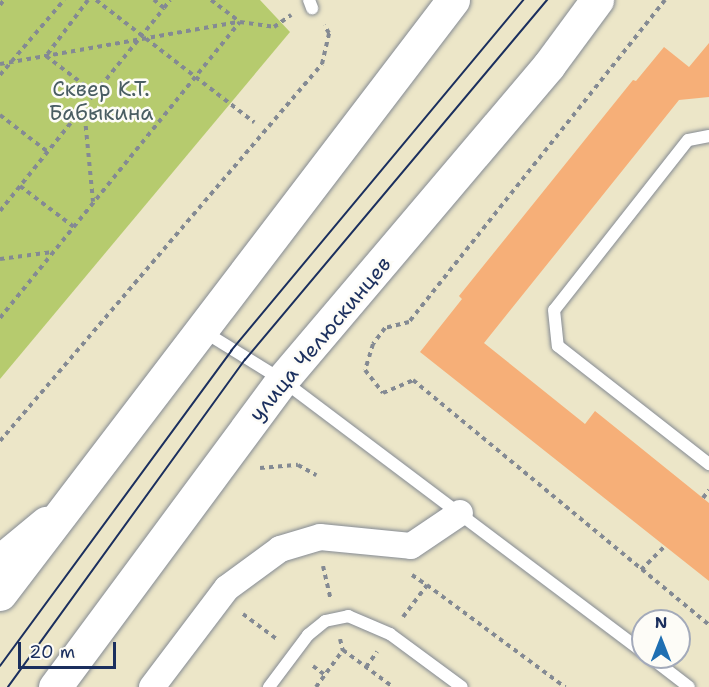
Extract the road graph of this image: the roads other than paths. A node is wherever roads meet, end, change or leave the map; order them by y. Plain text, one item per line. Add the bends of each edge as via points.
1 (453, 0) edge
2 (597, 0) edge
3 (709, 136) edge
4 (202, 330) junction
5 (282, 380) junction
6 (709, 464) edge
7 (64, 508) junction
8 (460, 513) junction
9 (0, 561) edge
10 (0, 594) edge
11 (631, 643) edge
12 (666, 669) edge
13 (55, 687) edge
14 (152, 687) edge
15 (269, 687) edge
16 (462, 687) edge
17 (689, 687) edge

1 - 4 main road
2 - 5 main road, улица Челюскинцев via 534,83
3 - 6 lane via 688,140 554,310 558,346
4 - 5 lane
4 - 7 main road
5 - 8 lane
5 - 13 main road, улица Челюскинцев
7 - 9 main road
7 - 10 main road
8 - 11 lane
8 - 14 street via 411,546 320,537 280,549 227,588
12 - 17 lane
15 - 16 lane via 308,635 334,617 365,621 390,634

